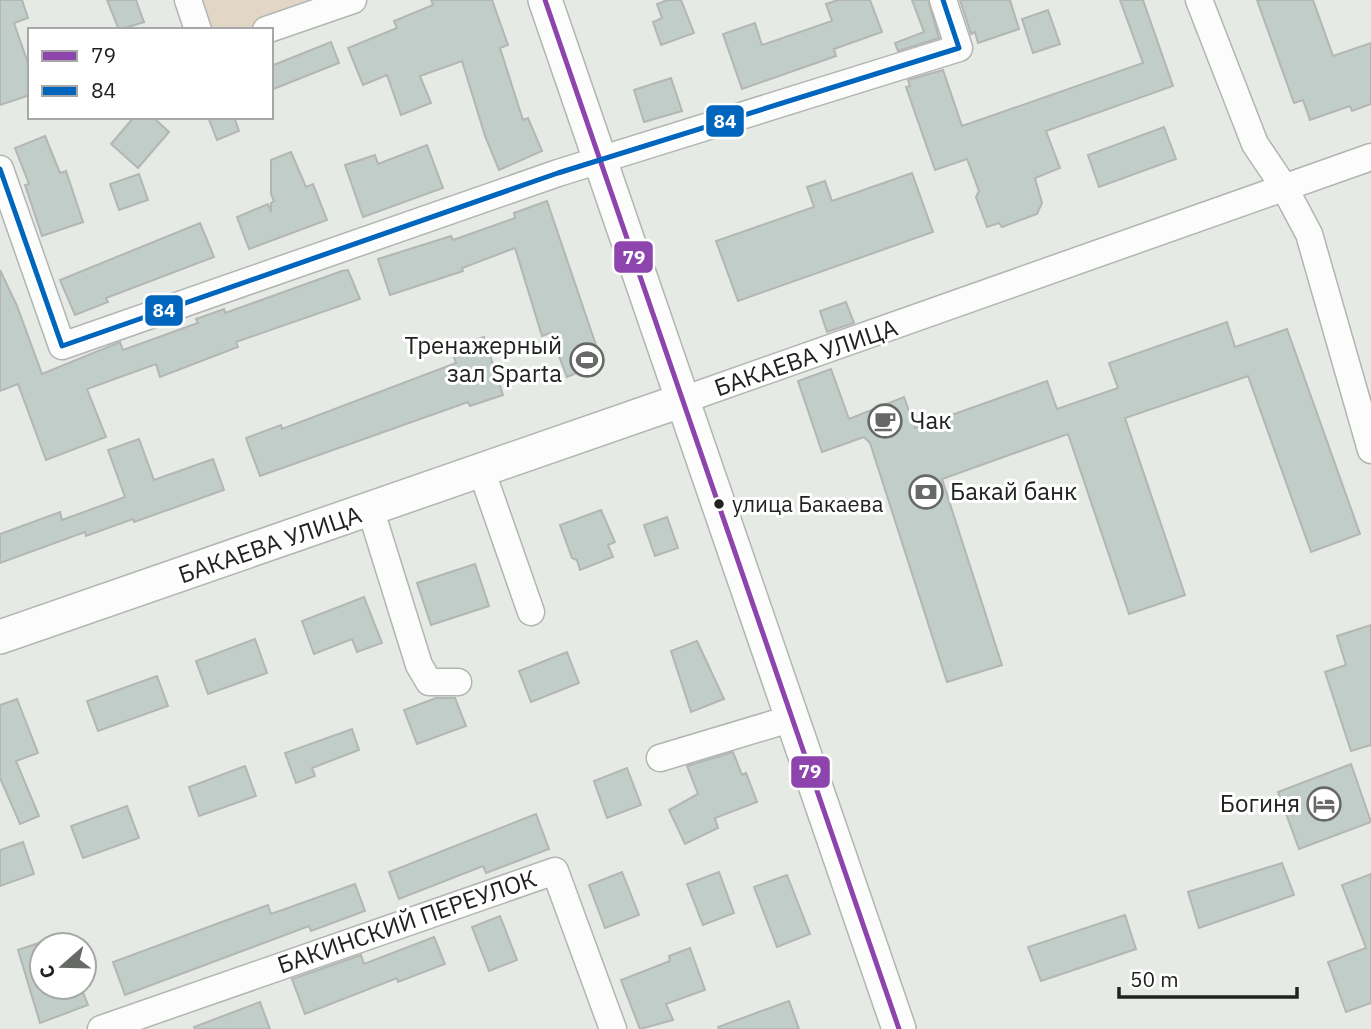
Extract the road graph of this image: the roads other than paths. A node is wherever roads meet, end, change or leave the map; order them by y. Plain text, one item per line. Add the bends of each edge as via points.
1 (188, 0) edge
2 (353, 0) edge
3 (545, 0) edge
4 (943, 0) edge
5 (1199, 0) edge
6 (197, 28) edge
7 (272, 28) edge
8 (1371, 156) edge
9 (600, 159) junction
10 (0, 169) edge
11 (1283, 187) junction
12 (684, 401) junction
13 (1371, 450) edge
14 (482, 472) junction
15 (371, 510) junction
16 (531, 612) dead end
17 (0, 637) edge
18 (458, 682) dead end
19 (793, 718) junction
20 (660, 758) dead end
21 (100, 1029) edge
22 (612, 1029) edge
23 (899, 1029) edge

1 - 6 street
2 - 7 street
3 - 9 main road
4 - 9 street via 959,48
5 - 11 street via 1255,144
8 - 11 street, БАКАЕВА УЛИЦА
9 - 10 street via 62,346
9 - 12 main road
11 - 12 street, БАКАЕВА УЛИЦА
11 - 13 street via 1309,234
12 - 14 main road, БАКАЕВА УЛИЦА
12 - 19 main road
14 - 15 main road, БАКАЕВА УЛИЦА
14 - 16 street
15 - 17 main road, БАКАЕВА УЛИЦА
15 - 18 street via 419,665 429,682
19 - 20 street
19 - 23 main road
21 - 22 street, БАКИНСКИЙ ПЕРЕУЛОК via 555,871

